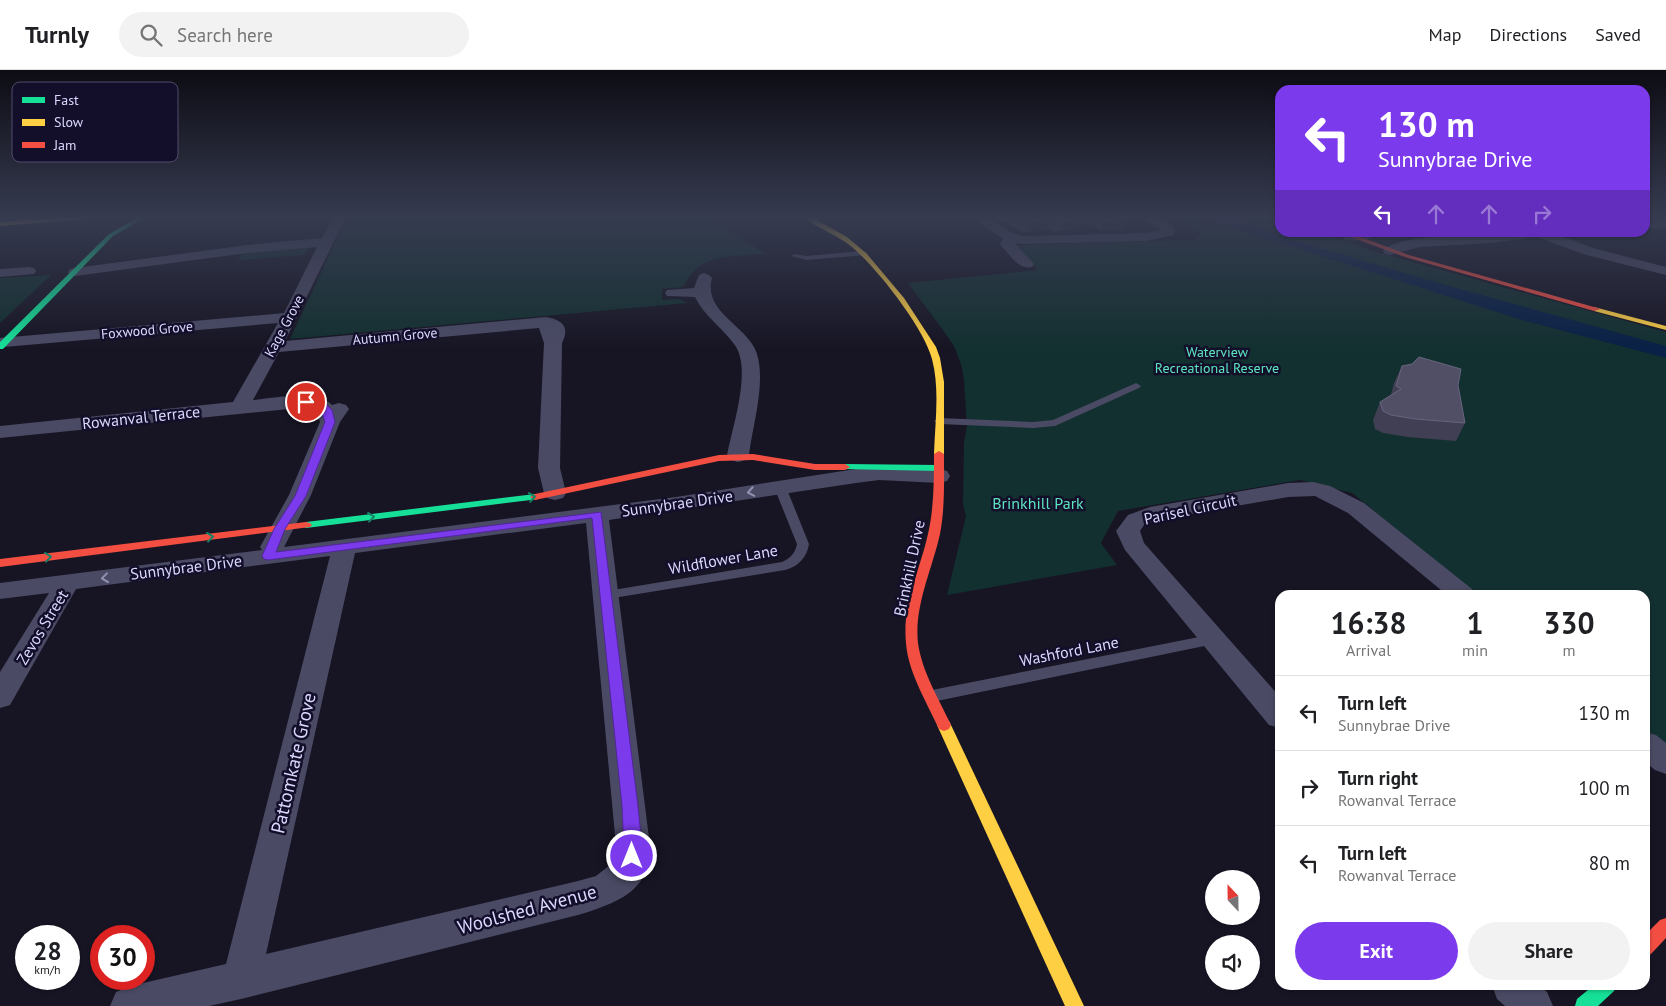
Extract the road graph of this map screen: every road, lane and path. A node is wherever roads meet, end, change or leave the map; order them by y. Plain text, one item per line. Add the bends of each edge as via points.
1 (86, 261) edge
2 (161, 261) edge
3 (318, 261) edge
4 (871, 261) edge
5 (1023, 261) edge
6 (1425, 261) edge
7 (1623, 261) edge
8 (1026, 264) dead end
9 (77, 270) junction
10 (29, 271) dead end
11 (1666, 271) edge
12 (0, 273) edge
13 (673, 293) dead end
14 (290, 317) junction
15 (1666, 328) edge
16 (2, 344) edge
17 (274, 346) junction
18 (1136, 386) dead end
19 (240, 407) junction
20 (939, 422) junction
21 (0, 432) edge
22 (738, 456) junction
23 (939, 472) junction
24 (816, 474) junction
25 (780, 487) junction
26 (555, 493) junction
27 (597, 514) junction
28 (289, 528) junction
29 (345, 546) junction
30 (278, 555) junction
31 (0, 563) edge
32 (68, 582) junction
33 (1457, 590) edge
34 (0, 591) edge
35 (607, 596) junction
36 (1214, 639) junction
37 (932, 696) junction
38 (0, 697) edge
39 (1275, 711) edge
40 (1650, 748) edge
41 (1666, 761) edge
42 (1666, 926) edge
43 (1650, 943) edge
44 (242, 980) junction
45 (1516, 990) edge
46 (1602, 990) edge
47 (130, 1006) edge
48 (1075, 1006) edge
49 (1533, 1006) edge
50 (1584, 1006) edge

1 - 9 street
2 - 9 street
3 - 14 street, Kage Grove
4 - 20 street, Brinkhill Drive via 936,357
5 - 8 street
6 - 15 street
7 - 11 street
9 - 16 street
10 - 12 street
13 - 22 street via 703,285 703,298 747,351 751,371
14 - 16 street, Foxwood Grove
14 - 17 street, Kage Grove
17 - 19 street, Kage Grove
17 - 26 street, Autumn Grove via 516,325 546,329 553,343 549,468
18 - 20 lane via 1055,423
19 - 21 street, Rowanval Terrace
19 - 28 street, Rowanval Terrace via 306,402 327,410 330,422
20 - 23 street, Brinkhill Drive
22 - 24 street, Sunnybrae Drive
22 - 26 street, Sunnybrae Drive via 689,463
23 - 24 street, Sunnybrae Drive
23 - 37 street, Brinkhill Drive via 939,507 913,613 912,643
24 - 25 street, Sunnybrae Drive
25 -> 27 street, Sunnybrae Drive
25 - 35 lane, Wildflower Lane via 803,544 793,562
28 -> 26 street, Sunnybrae Drive
27 - 29 street, Sunnybrae Drive
27 - 35 street, Woolshed Avenue
28 - 30 street, Rowanval Terrace
31 -> 28 street, Sunnybrae Drive
29 - 30 street, Sunnybrae Drive
29 - 44 street, Pattomkate Grove
30 -> 32 street, Sunnybrae Drive
32 - 34 street, Sunnybrae Drive
32 - 38 street, Zevos Street
33 - 36 street, Parisel Circuit via 1356,508 1322,491 1288,490 1156,513 1136,520 1128,531 1133,545
35 - 44 street, Woolshed Avenue via 633,846 631,866 619,881 578,898
36 - 37 lane, Washford Lane
36 - 39 street, Parisel Circuit
37 - 48 street, Brinkhill Drive
40 - 41 street
42 - 43 street
44 - 47 street, Woolshed Avenue
45 - 49 street
46 - 50 street

